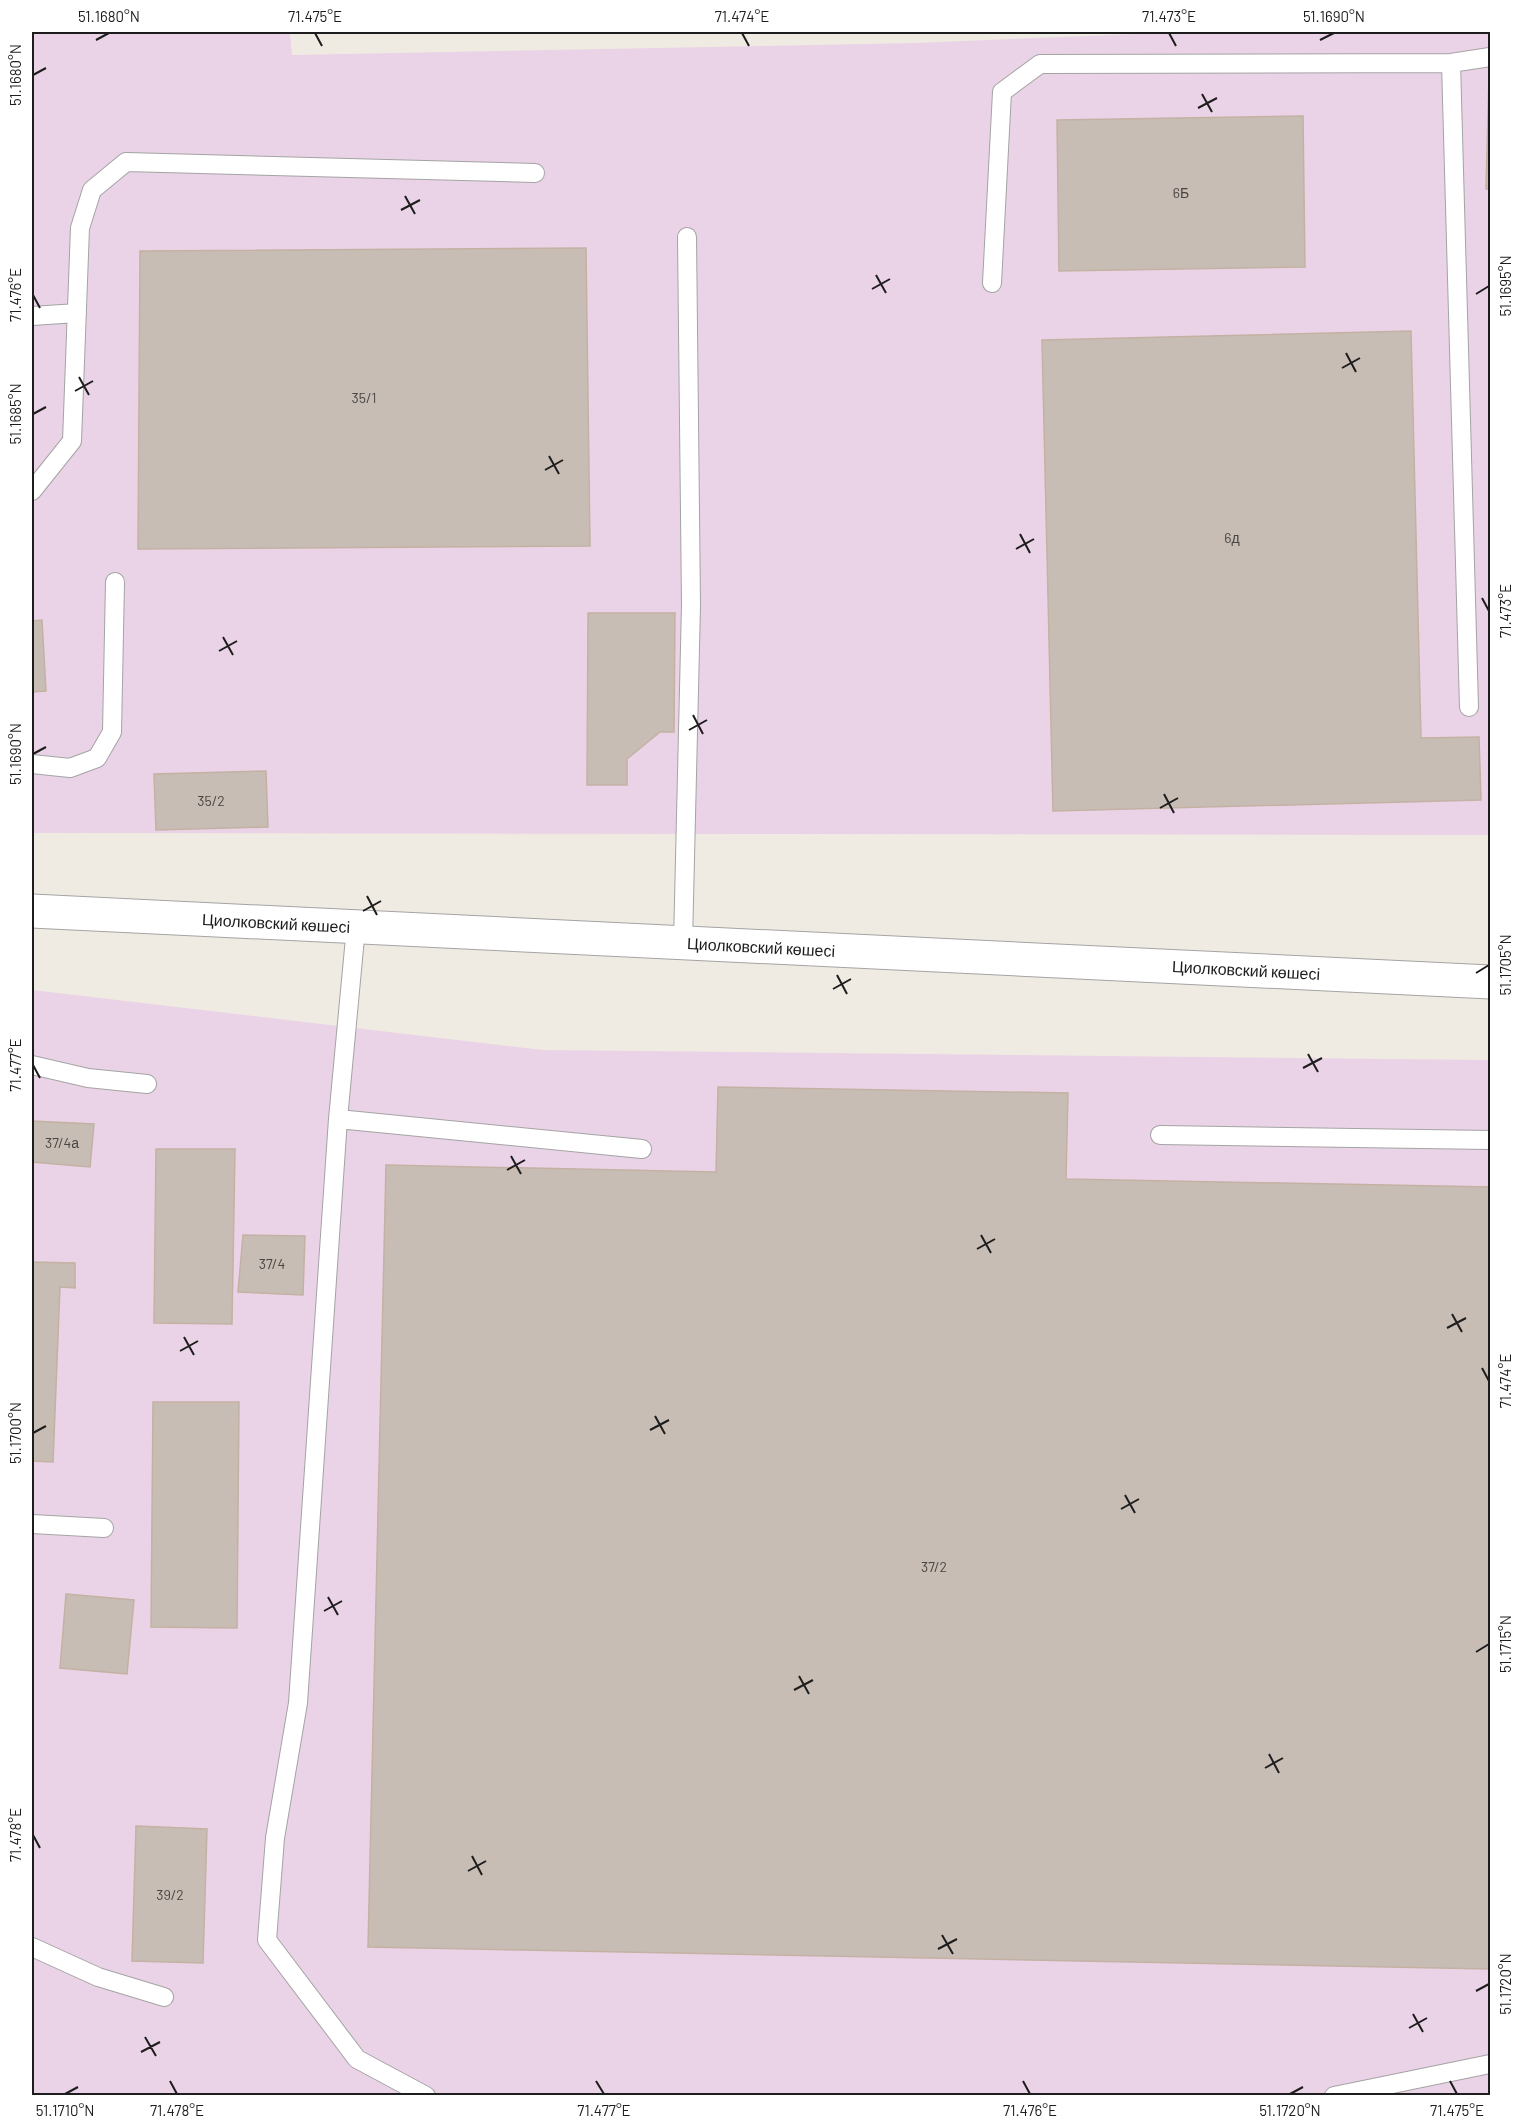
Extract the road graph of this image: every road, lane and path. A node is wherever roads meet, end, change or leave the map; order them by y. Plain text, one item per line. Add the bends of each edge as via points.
1 (1491, 57) edge
2 (1451, 63) junction
3 (535, 173) dead end
4 (687, 237) dead end
5 (992, 283) dead end
6 (76, 313) junction
7 (32, 316) edge
8 (32, 491) edge
9 (115, 582) dead end
10 (1469, 708) dead end
11 (32, 764) edge
12 (32, 911) edge
13 (356, 927) junction
14 (683, 943) junction
15 (1491, 982) edge
16 (32, 1065) edge
17 (147, 1084) dead end
18 (338, 1119) junction
19 (1160, 1135) dead end
20 (1491, 1140) edge
21 (642, 1149) dead end
22 (32, 1524) edge
23 (105, 1528) dead end
24 (32, 1947) edge
25 (164, 1996) dead end
26 (1491, 2064) edge
27 (426, 2096) edge
28 (1334, 2096) edge

1 - 2 lane
2 - 5 lane via 1040,64 1002,92
2 - 10 lane
3 - 6 lane via 126,162 92,190 80,228
4 - 14 lane via 691,605
6 - 7 lane
6 - 8 lane via 72,441
9 - 11 lane via 112,732 97,758 70,768
12 - 13 street, Циолковский көшесі
13 - 14 street, Циолковский көшесі
13 - 18 lane
14 - 15 street, Циолковский көшесі
16 - 17 lane via 88,1078
18 - 21 lane
18 - 27 lane via 298,1703 275,1838 267,1940 357,2060
19 - 20 lane
22 - 23 lane
24 - 25 lane via 98,1977
26 - 28 lane

